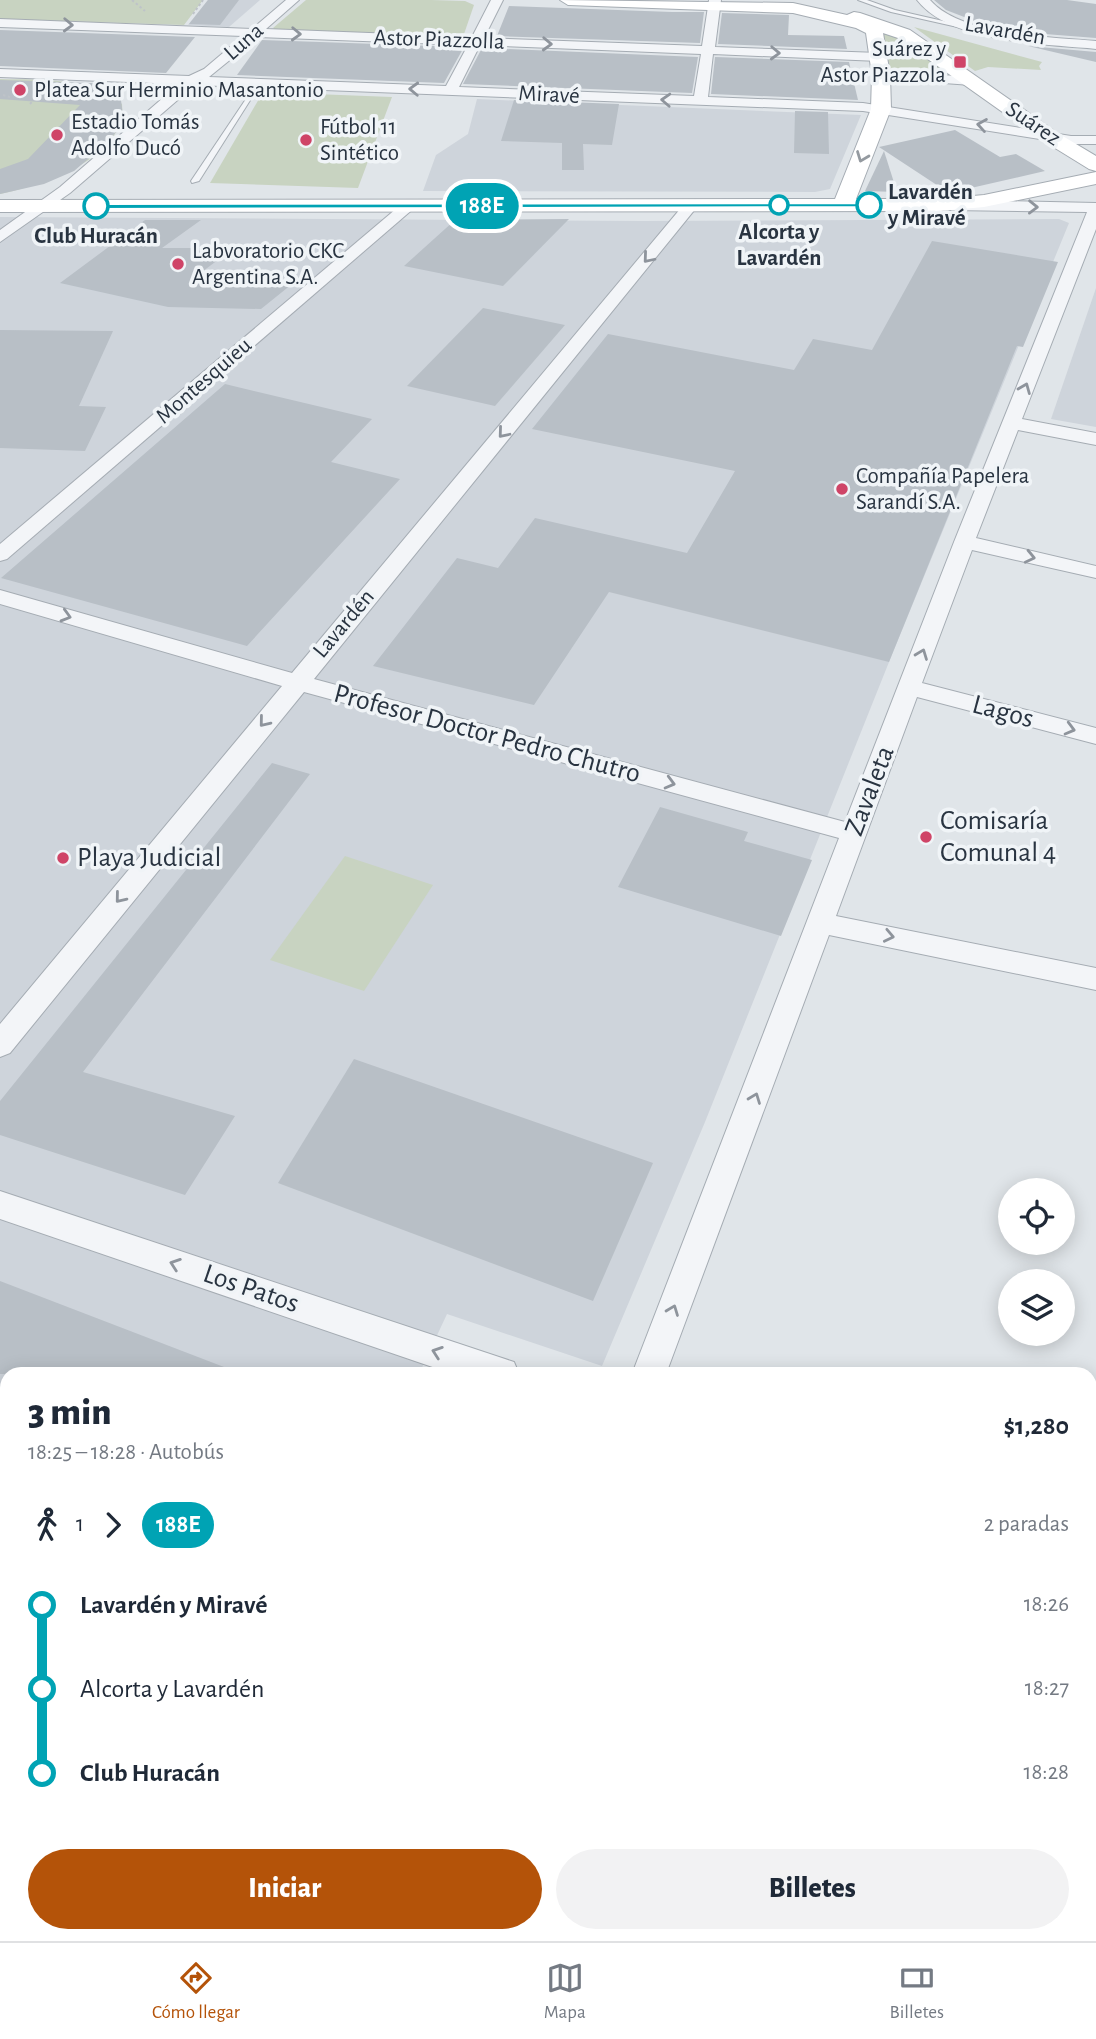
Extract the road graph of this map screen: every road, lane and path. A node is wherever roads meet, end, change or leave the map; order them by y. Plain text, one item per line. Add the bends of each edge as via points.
1 (293, 0) edge
2 (497, 0) edge
3 (568, 0) edge
4 (741, 0) edge
5 (861, 0) edge
6 (923, 0) edge
7 (715, 2) edge
8 (262, 8) edge
9 (0, 23) edge
10 (962, 26) junction
11 (233, 32) junction
12 (255, 33) junction
13 (477, 42) junction
14 (1096, 45) edge
15 (214, 48) dead end
16 (707, 50) junction
17 (195, 64) dead end
18 (880, 66) junction
19 (0, 74) edge
20 (192, 80) junction
21 (971, 81) junction
22 (258, 83) junction
23 (451, 90) junction
24 (4, 95) dead end
25 (10, 97) dead end
26 (700, 102) junction
27 (881, 109) junction
28 (1049, 136) junction
29 (1096, 140) edge
30 (1096, 165) edge
31 (1096, 178) edge
32 (195, 181) dead end
33 (691, 205) junction
34 (843, 205) junction
35 (940, 205) junction
36 (0, 206) edge
37 (44, 206) junction
38 (408, 206) junction
39 (1096, 209) edge
40 (0, 237) edge
41 (1011, 423) junction
42 (1096, 439) edge
43 (964, 542) junction
44 (0, 555) edge
45 (1096, 572) edge
46 (0, 597) edge
47 (296, 682) junction
48 (909, 687) junction
49 (1096, 736) edge
50 (854, 833) junction
51 (822, 923) junction
52 (1096, 979) edge
53 (0, 1045) edge
54 (0, 1205) edge
55 (481, 1367) edge
56 (652, 1367) edge

1 - 12 street, Luna
2 - 13 street
3 - 7 street
4 - 21 street, Suárez via 808,6 890,27
5 - 10 lane
6 - 10 street, Lavardén via 933,13
7 - 16 street
7 - 18 street via 793,8 868,26 876,34
8 - 11 street, Luna
9 -> 11 street, Astor Piazzolla
10 - 14 street, Lavardén
11 - 12 street, Astor Piazzolla
11 - 15 street, Luna
12 -> 13 street, Astor Piazzolla
12 - 20 street, Luna via 209,72
13 -> 16 street, Astor Piazzolla
13 - 23 street
16 -> 18 street, Astor Piazzolla
16 - 26 street
17 - 20 street, Luna via 185,72
18 - 21 street, Astor Piazzolla
18 - 27 street
19 - 20 street, Miravé
20 - 22 street, Miravé
20 - 37 street, Luna
21 - 28 street, Suárez
23 -> 22 street, Miravé
22 - 32 lane
26 -> 23 street, Miravé
24 - 25 path
26 - 27 street, Miravé
28 -> 27 street, Miravé
27 -> 34 street
28 - 29 street, Miravé
28 - 30 street, Suárez
31 - 35 street via 984,201
33 - 34 street
33 - 38 street
33 -> 47 street, Lavardén
34 - 35 street
35 -> 39 street
36 - 37 street
37 - 38 street
37 - 40 street, Luna
38 - 44 street, Montesquieu
41 -> 39 street, Zavaleta
41 - 42 street
41 - 43 street, Zavaleta
43 -> 45 street
48 -> 43 street, Zavaleta
46 -> 47 street, Profesor Doctor Pedro Chutro
47 -> 50 street, Profesor Doctor Pedro Chutro
47 -> 53 street, Lavardén
48 -> 49 street, Lagos
48 - 50 street, Zavaleta
50 - 51 street, Zavaleta
51 -> 52 street
56 -> 51 street, Zavaleta
55 -> 54 street, Los Patos

